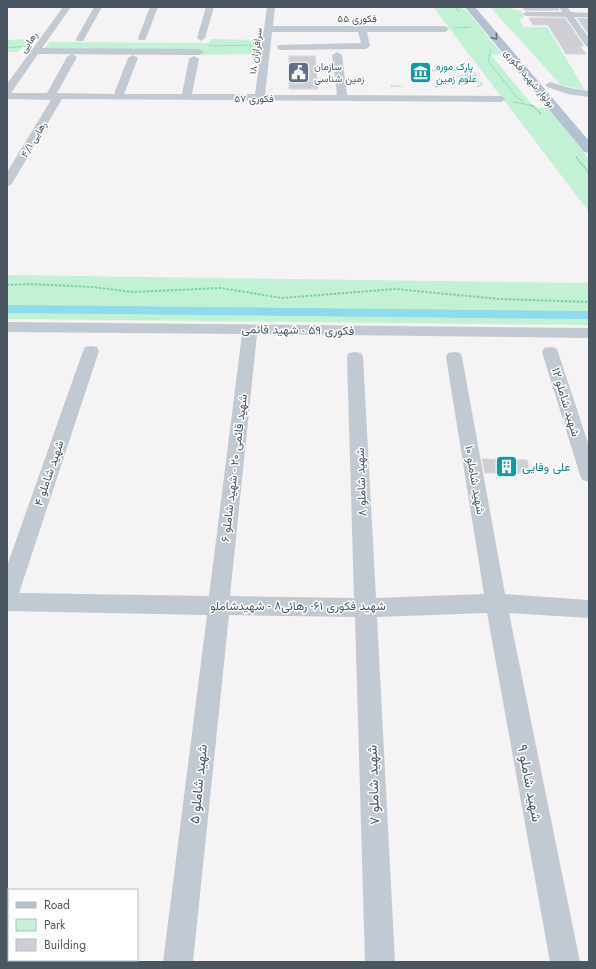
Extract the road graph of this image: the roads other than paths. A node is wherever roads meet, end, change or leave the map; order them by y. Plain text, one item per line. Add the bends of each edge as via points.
1 (67, 7) edge
2 (98, 7) edge
3 (154, 7) edge
4 (210, 7) edge
5 (271, 7) edge
6 (481, 7) edge
7 (466, 10) edge
8 (566, 11) edge
9 (523, 12) dead end
10 (589, 15) edge
11 (268, 29) junction
12 (362, 29) junction
13 (445, 29) road end
14 (90, 41) dead end
15 (153, 42) dead end
16 (589, 44) edge
17 (197, 47) junction
18 (282, 47) dead end
19 (35, 51) junction
20 (337, 55) dead end
21 (72, 57) dead end
22 (133, 58) dead end
23 (550, 85) junction
24 (7, 91) edge
25 (588, 94) edge
26 (7, 96) edge
27 (54, 97) junction
28 (118, 97) junction
29 (186, 97) junction
30 (260, 98) junction
31 (342, 98) junction
32 (501, 99) road end
33 (564, 101) joint
34 (589, 149) edge
35 (7, 182) edge
36 (7, 327) edge
37 (250, 330) junction
38 (589, 333) edge
39 (91, 351) dead end
40 (550, 352) dead end
41 (355, 357) dead end
42 (454, 357) dead end
43 (589, 475) edge
44 (7, 596) edge
45 (7, 602) edge
46 (496, 603) junction
47 (218, 606) junction
48 (366, 608) junction
49 (589, 609) edge
50 (178, 962) edge
51 (380, 962) edge
52 (565, 962) edge

1 - 19 street, رهایی via 46,41
2 - 14 street via 77,40
3 - 15 street via 139,40
4 - 17 street
5 - 11 street, سرافرازان ۱۸
6 - 23 main road, بولوار شهید فکوری
7 -> 34 main road, بولوار شهید فکوری
8 - 9 street
8 - 10 street
8 - 16 street
11 - 12 street, فکوری ۵۵
11 - 30 street, سرافرازان ۱۸
12 - 13 street, فکوری ۵۵
12 - 18 street via 366,46
17 - 19 street
17 - 29 street
19 - 24 street, رهایی via 19,68
20 - 31 street
21 - 27 street, رهایی ۴/۱
22 - 28 street
23 - 25 street
23 - 33 main road, بولوار شهید فکوری
25 - 33 street
26 - 27 street, فکوری ۵۷
27 - 28 street, فکوری ۵۷
27 - 35 street, رهایی ۴/۱
28 - 29 street, فکوری ۵۷
29 - 30 street, فکوری ۵۷
30 - 31 street, فکوری ۵۷
31 - 32 street, فکوری ۵۷
36 - 37 street, فکوری ۵۹ - شهید قائمی
37 - 38 street, فکوری ۵۹ - شهید قائمی
37 - 47 street, شهید قائمی ۲۰ - شهید شاملو ۶
39 - 44 street, شهید شاملو ۴
40 - 43 street, شهید شاملو ۱۲
41 - 48 street, شهید شاملو ۸
42 - 46 street, شهید شاملو ۱۰
45 - 47 street, شهید فکوری ۶۱- رهائی۸ - شهیدشاملو
46 - 48 street, شهید فکوری ۶۱- رهائی۸ - شهیدشاملو
46 - 49 street, شهید فکوری ۶۱- رهائی۸ - شهیدشاملو
46 - 52 street, شهید شاملو ۹
47 - 48 street, شهید فکوری ۶۱- رهائی۸ - شهیدشاملو
47 - 50 street, شهید شاملو ۵
48 - 51 street, شهید شاملو ۷

